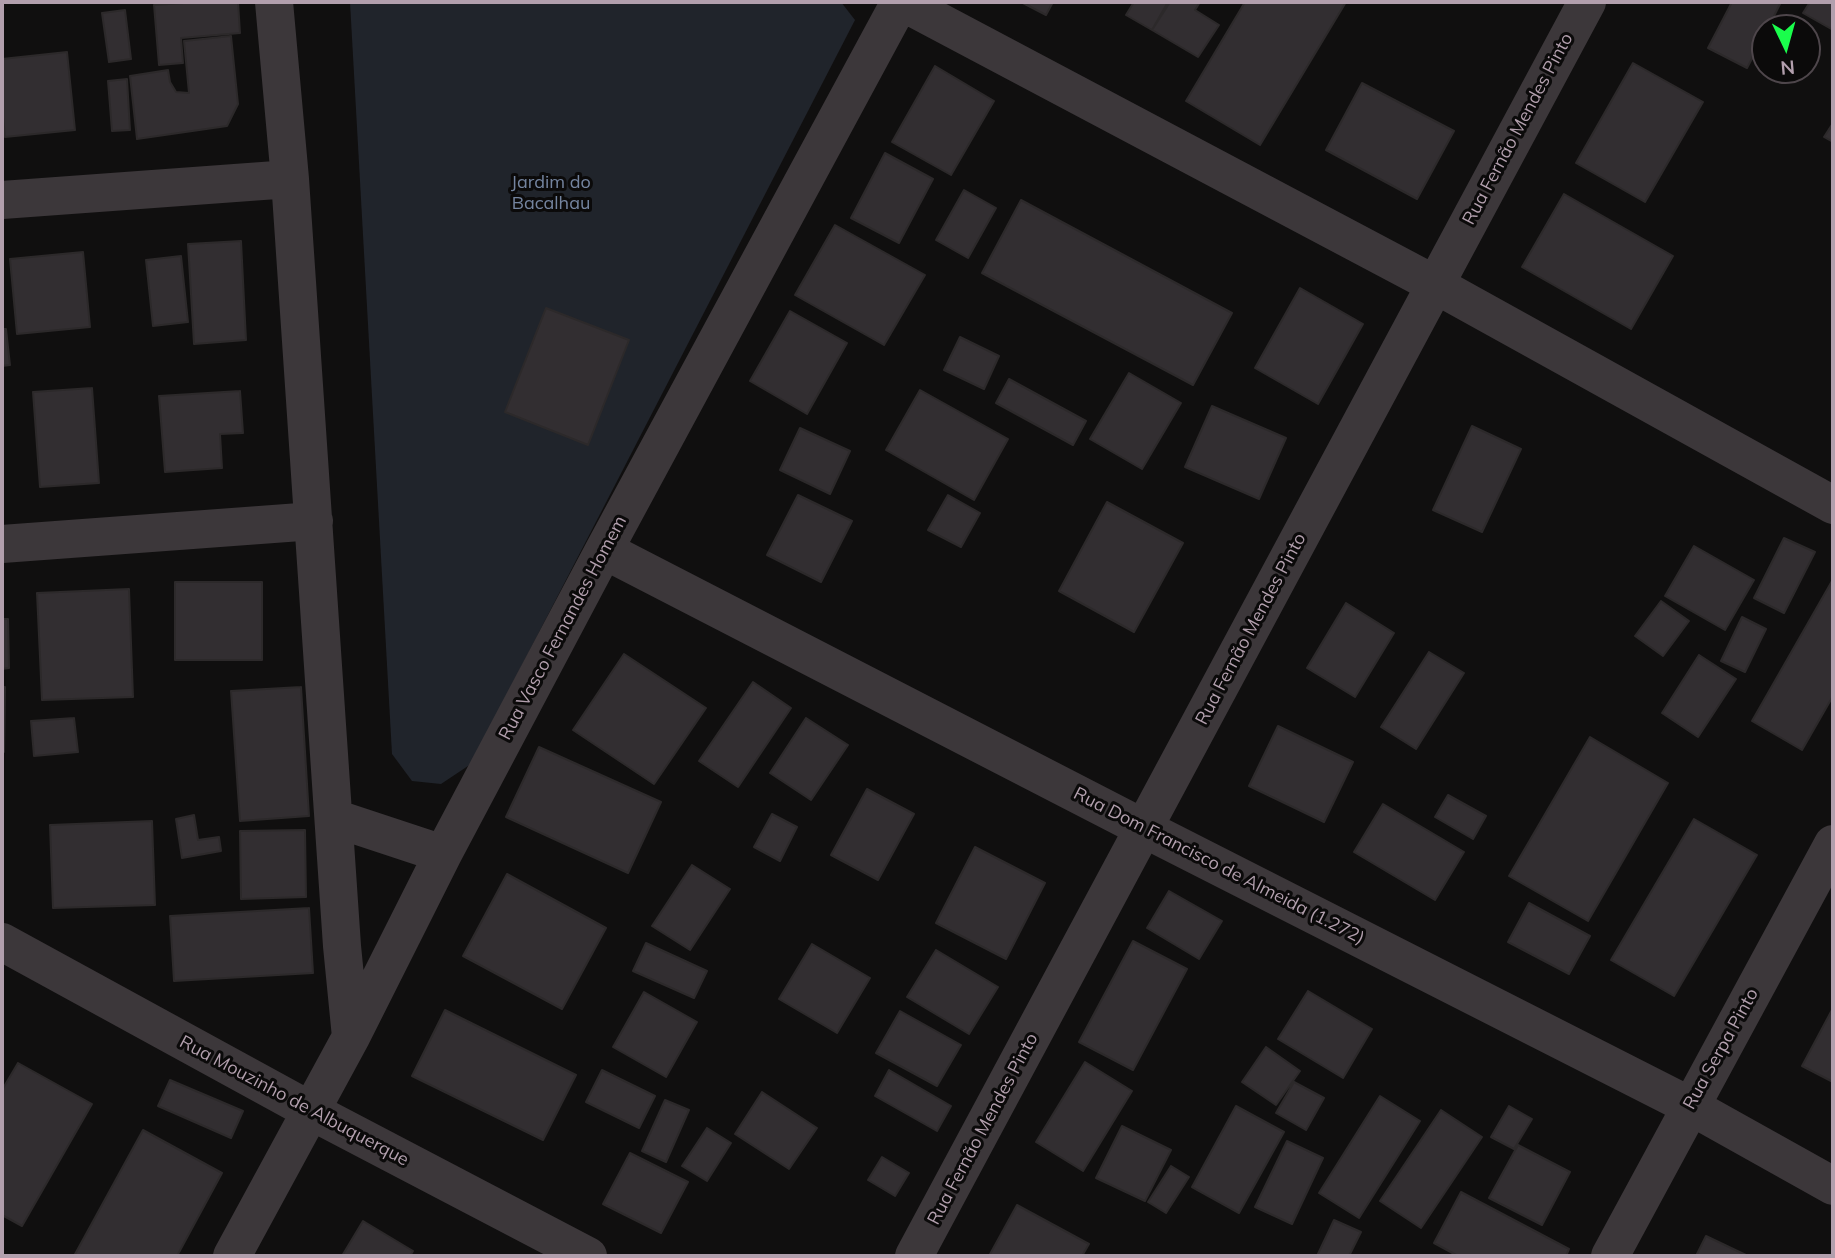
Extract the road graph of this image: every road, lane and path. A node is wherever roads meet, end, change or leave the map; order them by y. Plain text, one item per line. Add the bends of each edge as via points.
1 (274, 2) edge
2 (901, 2) edge
3 (1587, 2) edge
4 (290, 179) junction
5 (2, 200) edge
6 (1434, 284) junction
7 (1833, 505) edge
8 (314, 521) junction
9 (2, 544) edge
10 (604, 550) junction
11 (334, 818) junction
12 (1145, 829) junction
13 (1833, 844) edge
14 (443, 854) junction
15 (2, 942) edge
16 (351, 1037) junction
17 (1690, 1105) junction
18 (311, 1111) junction
19 (1833, 1186) edge
20 (232, 1256) edge
21 (588, 1256) edge
22 (914, 1256) edge
23 (1610, 1256) edge

1 - 4 street
2 - 6 street
2 - 10 street, Rua Vasco Fernandes Homem
3 - 6 street, Rua Fernão Mendes Pinto
4 - 5 street
4 - 8 street
6 - 7 street
6 - 12 street, Rua Fernão Mendes Pinto
8 - 9 street
8 - 11 street
10 - 12 street, Rua Dom Francisco de Almeida (1.272)
10 - 14 street, Rua Vasco Fernandes Homem
11 - 14 street
11 - 16 street
12 - 17 street, Rua Dom Francisco de Almeida (1.272)
12 - 22 street, Rua Fernão Mendes Pinto
13 - 17 street, Rua Serpa Pinto
14 - 16 street, Rua Vasco Fernandes Homem
15 - 18 street, Rua Mouzinho de Albuquerque
16 - 18 street, Rua Vasco Fernandes Homem
17 - 19 street, Rua Dom Francisco de Almeida (1.272)
17 - 23 street, Rua Serpa Pinto
18 - 20 street, Rua Vasco Fernandes Homem
18 - 21 street, Rua Mouzinho de Albuquerque

